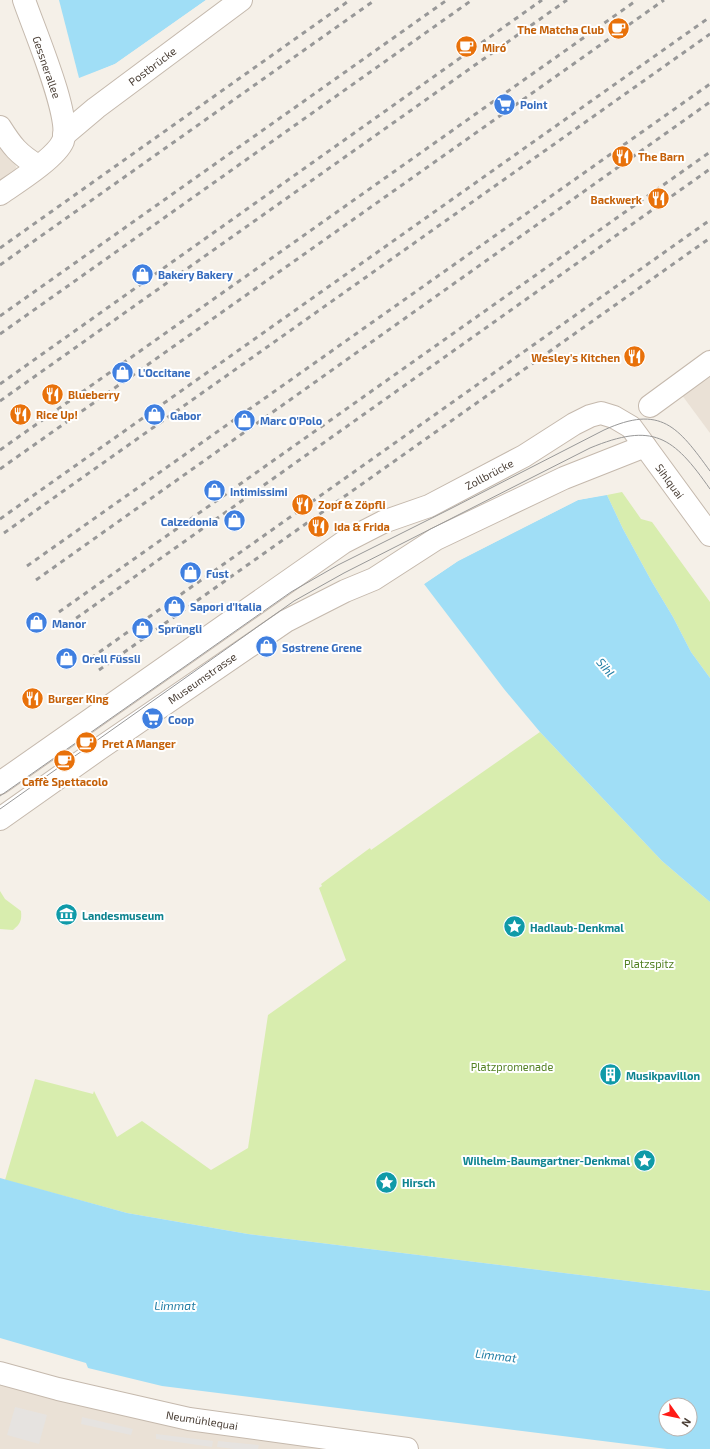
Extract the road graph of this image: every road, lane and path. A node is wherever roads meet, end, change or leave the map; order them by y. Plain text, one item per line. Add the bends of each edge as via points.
1 (24, 0) edge
2 (241, 0) edge
3 (0, 126) edge
4 (64, 135) junction
5 (38, 166) junction
6 (0, 194) edge
7 (710, 362) edge
8 (650, 406) dead end
9 (631, 427) joint
10 (645, 446) junction
11 (710, 535) edge
12 (0, 783) edge
13 (0, 819) edge
14 (0, 1373) edge
15 (407, 1449) edge

1 - 4 street, Gessnerallee via 58,95
2 - 4 street, Postbrücke via 96,108
3 - 5 street via 17,152
4 - 5 street, Postbrücke via 57,149
5 - 6 street, Postbrücke
7 - 8 street
9 - 10 street, Sihlquai
9 - 12 street, Zollbrücke via 614,417 600,413 590,416 524,456 429,506 383,522 344,542
10 - 11 street, Sihlquai
10 - 13 street, Museumstrasse via 564,478 436,539 374,579 286,621
14 - 15 street, Neumühlequai via 189,1419

